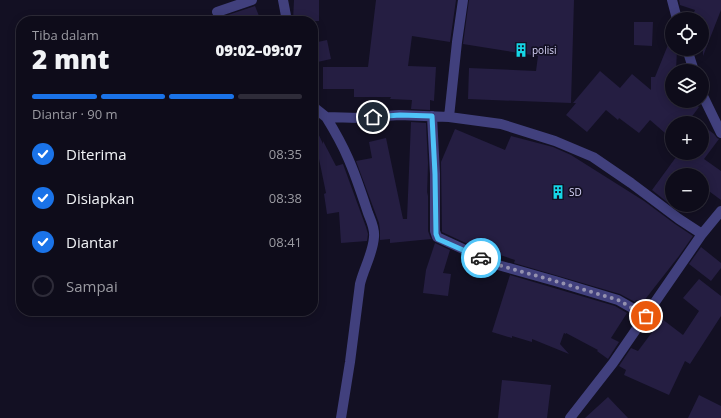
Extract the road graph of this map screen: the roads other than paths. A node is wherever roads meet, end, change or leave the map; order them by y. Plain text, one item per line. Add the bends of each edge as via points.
1 (252, 0) edge
2 (283, 0) edge
3 (463, 0) edge
4 (672, 0) edge
5 (217, 12) dead end
6 (675, 12) edge
7 (286, 16) edge
8 (709, 108) edge
9 (318, 111) edge
10 (432, 116) junction
11 (326, 117) junction
12 (449, 117) junction
13 (721, 133) edge
14 (721, 210) edge
15 (702, 234) junction
16 (646, 316) junction
17 (341, 418) edge
18 (570, 418) edge

1 - 5 street
2 - 7 street
3 - 12 street
4 - 6 street
8 - 13 street
9 - 11 street
10 - 11 street
10 - 12 street
10 - 16 street via 437,237 498,265 618,300
11 - 17 street via 348,156 374,232 373,247 360,284
12 - 15 street via 501,124 555,141 593,157
14 - 15 street
15 - 16 street
16 - 18 street

